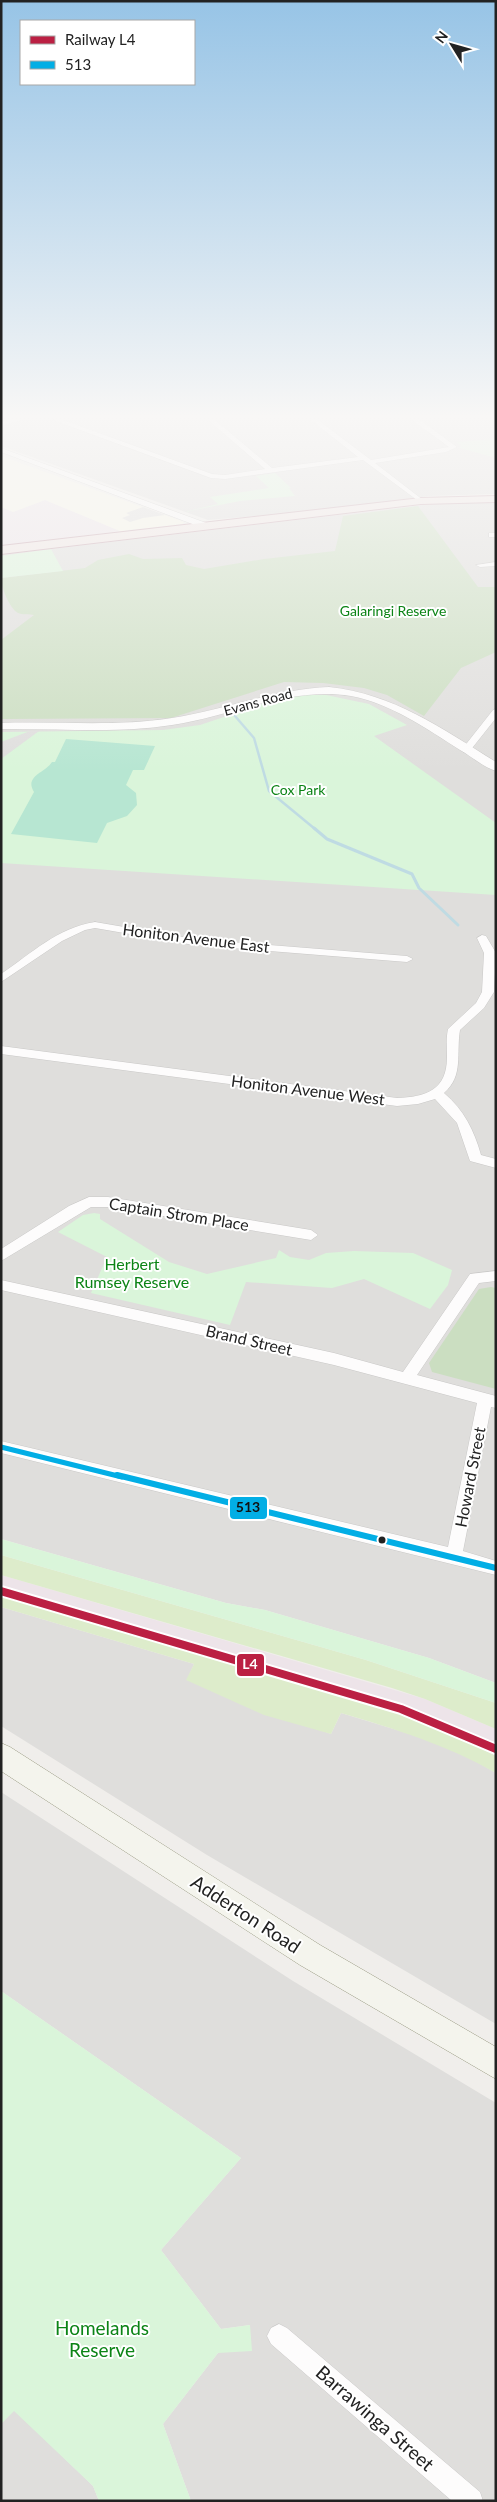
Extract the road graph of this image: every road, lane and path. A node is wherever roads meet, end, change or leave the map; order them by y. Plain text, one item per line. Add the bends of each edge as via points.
1 (114, 537) edge
2 (1, 550) edge
3 (496, 564) edge
4 (480, 565) dead end
5 (496, 712) edge
6 (1, 726) edge
7 (466, 750) junction
8 (496, 767) edge
9 (482, 938) dead end
10 (407, 959) dead end
11 (5, 974) edge
12 (1, 1050) edge
13 (437, 1094) junction
14 (496, 1164) edge
15 (311, 1235) dead end
16 (1, 1256) edge
17 (496, 1276) edge
18 (1, 1285) edge
19 (407, 1378) junction
20 (490, 1400) edge
21 (1, 1446) edge
22 (454, 1556) junction
23 (496, 1568) edge
24 (4, 1761) edge
25 (496, 2064) edge
26 (279, 2336) dead end
27 (471, 2501) edge

1 - 2 highway
3 - 4 street
5 - 7 street
6 - 7 street, Evans Road via 169,722 207,716 279,694 327,690 378,700
7 - 8 street, Evans Road
9 - 13 street via 490,953 488,992 480,1005 454,1029 451,1073
10 - 11 street, Honiton Avenue East via 194,942 95,925 70,932
12 - 13 street, Honiton Avenue West via 397,1102 415,1101
13 - 14 street via 465,1124 475,1158
15 - 16 street, Captain Strom Place via 108,1202 88,1202
17 - 19 street via 475,1278
18 - 19 street, Brand Street
19 - 20 street, Brand Street
20 - 22 street, Howard Street
21 - 22 street
22 - 23 street
24 - 25 main road, Adderton Road via 310,1955
26 - 27 street, Barrawinga Street

